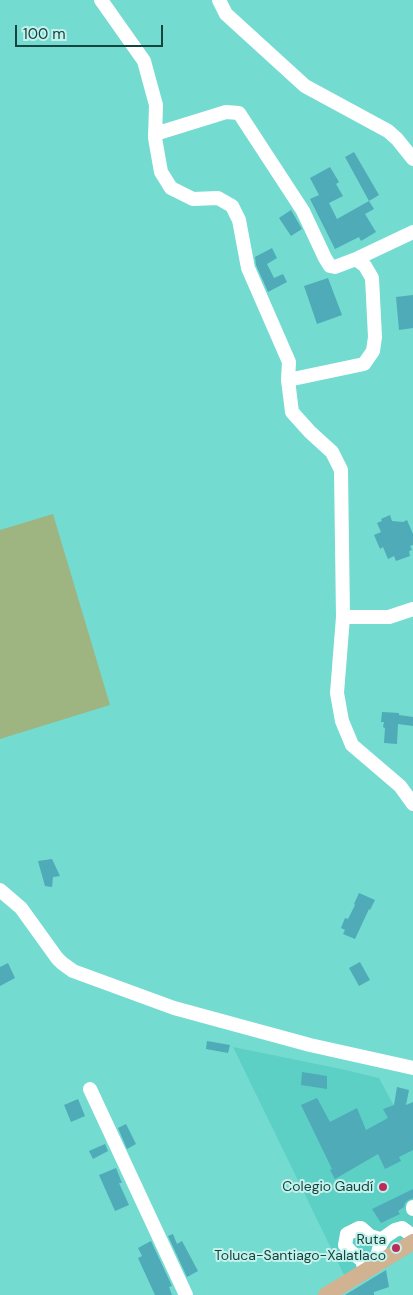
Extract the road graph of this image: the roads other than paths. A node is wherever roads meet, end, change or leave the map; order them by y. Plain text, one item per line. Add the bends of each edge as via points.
1 (101, 0) edge
2 (219, 0) edge
3 (155, 134) junction
4 (413, 159) edge
5 (413, 232) edge
6 (356, 259) junction
7 (288, 380) junction
8 (413, 609) edge
9 (343, 617) junction
10 (413, 804) edge
11 (0, 890) edge
12 (413, 1068) edge
13 (90, 1089) dead end
14 (411, 1233) edge
15 (383, 1240) junction
16 (370, 1268) junction
17 (186, 1295) edge
18 (326, 1295) edge

1 - 3 street via 144,61 156,105
2 - 4 street via 226,14 305,86 388,131
3 - 6 street via 226,112 239,113 303,210 330,266
3 - 7 street via 161,172 171,188 193,199 218,198 232,206 239,220 248,268 289,362
5 - 6 street
6 - 7 street via 372,278 375,338 372,351 364,364
7 - 9 street via 292,412 332,452 341,470
8 - 9 street via 390,617
9 - 10 street via 337,693 342,720 352,745 400,786
11 - 12 street via 29,917 62,963 79,974 174,1008 310,1045
13 - 17 street
14 - 15 street via 402,1228
14 - 16 main road
15 - 16 street
15 - 16 street via 370,1236 361,1228 347,1234 345,1245
16 - 18 main road

